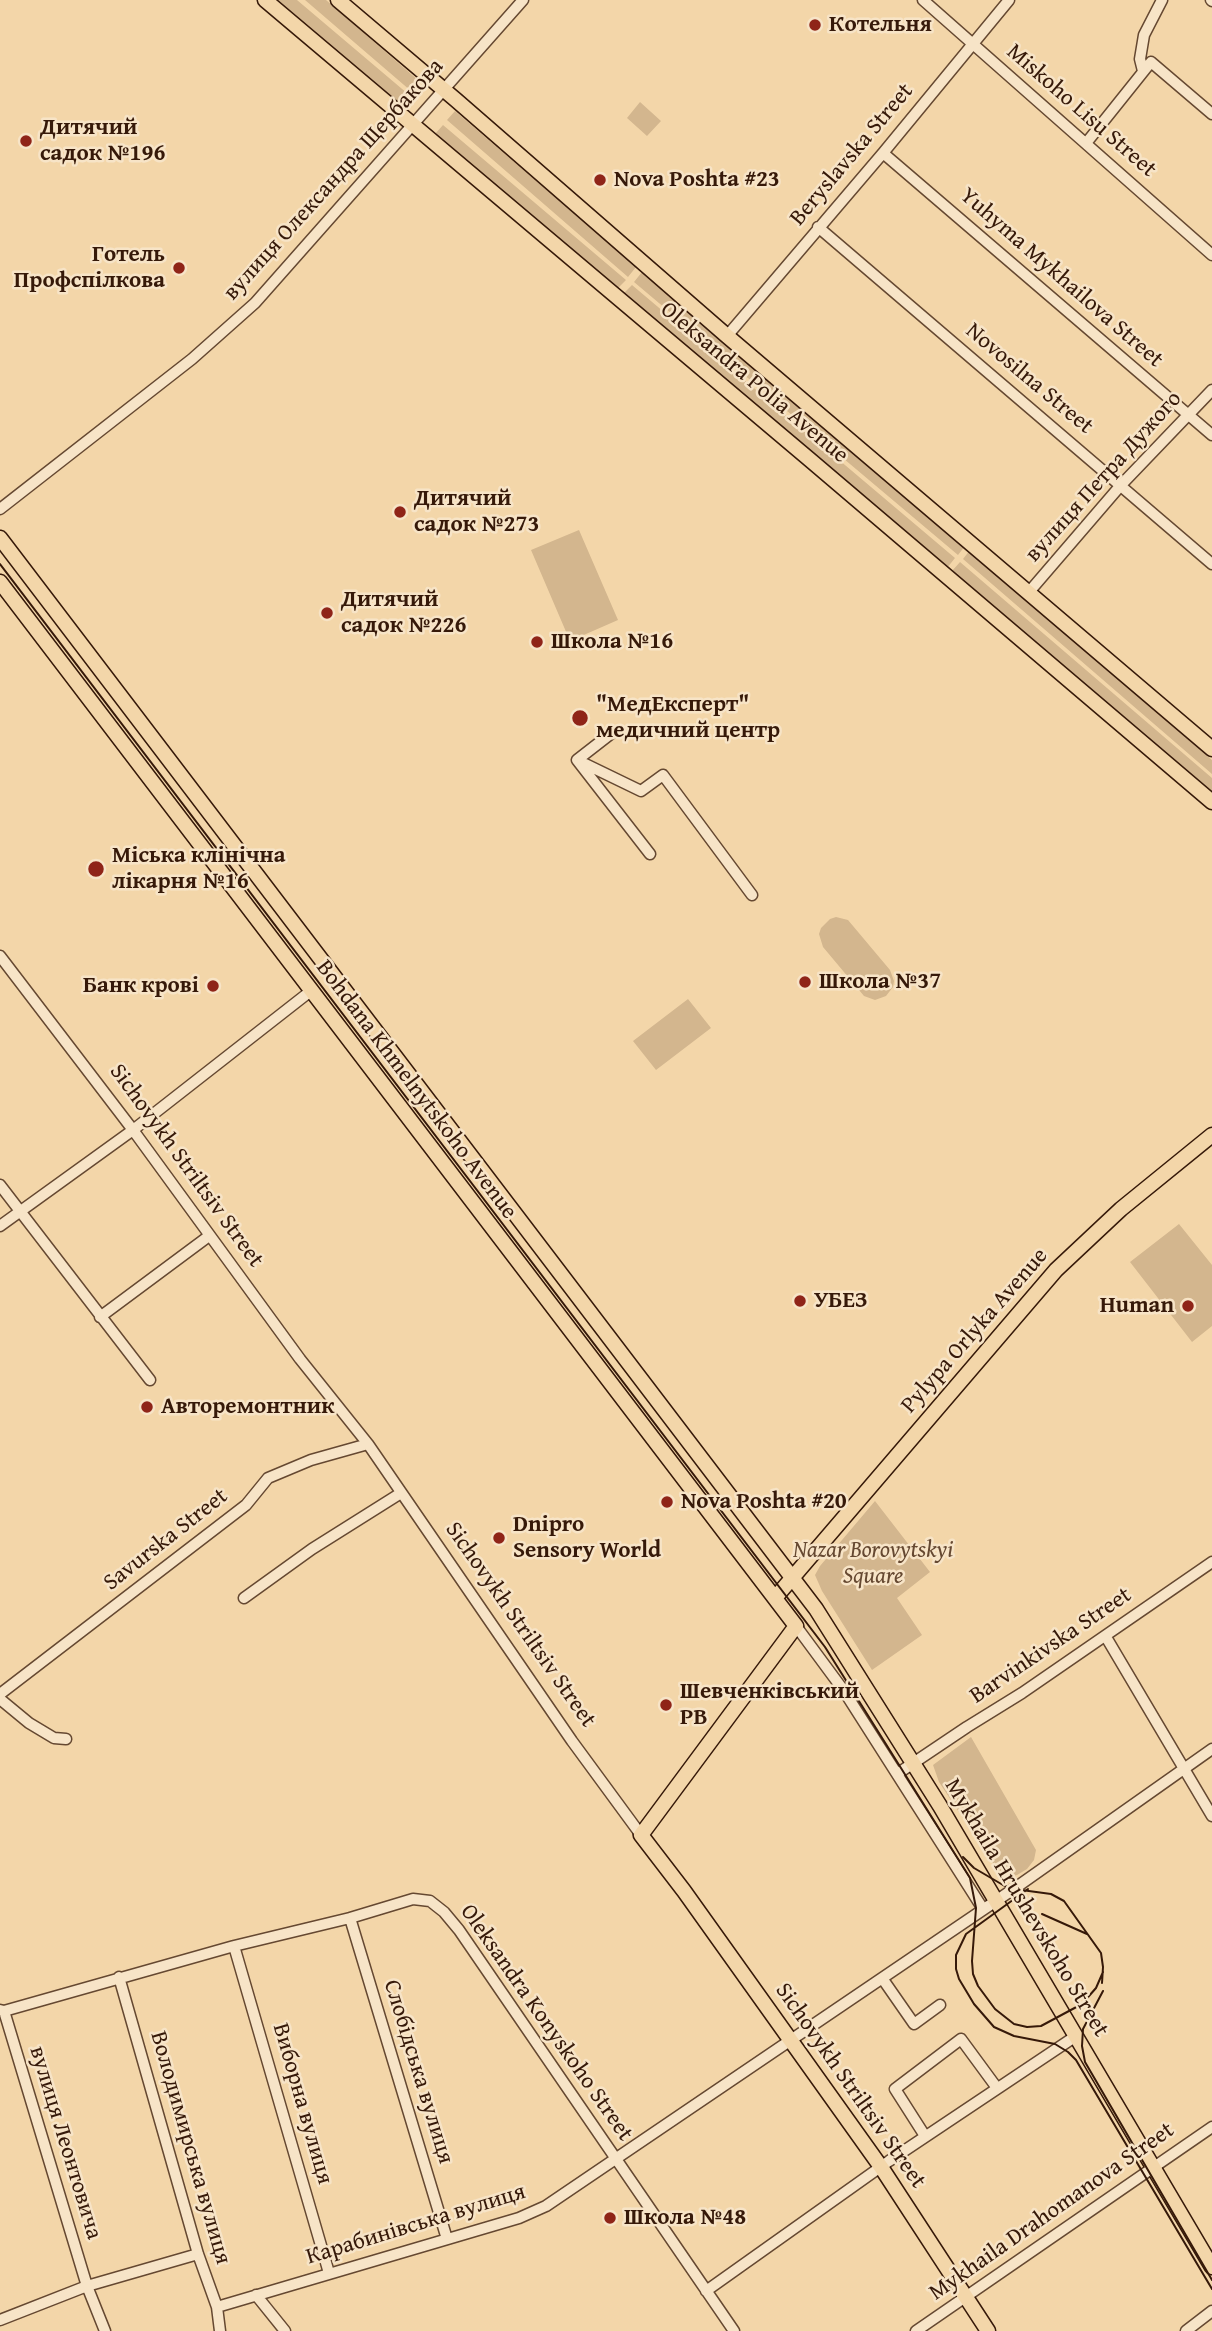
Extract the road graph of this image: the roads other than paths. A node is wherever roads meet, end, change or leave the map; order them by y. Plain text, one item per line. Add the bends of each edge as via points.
1 (265, 0) edge
2 (338, 0) edge
3 (523, 0) edge
4 (923, 0) edge
5 (1009, 0) edge
6 (1162, 0) edge
7 (973, 44) junction
8 (1143, 71) junction
9 (444, 90) junction
10 (1212, 114) edge
11 (413, 126) junction
12 (1087, 142) junction
13 (883, 153) junction
14 (818, 227) junction
15 (1212, 255) edge
16 (727, 336) junction
17 (1212, 390) edge
18 (1188, 414) junction
19 (1212, 435) edge
20 (1121, 485) junction
21 (0, 509) edge
22 (0, 538) edge
23 (1212, 564) edge
24 (0, 582) edge
25 (1029, 592) junction
26 (613, 732) dead end
27 (1212, 749) edge
28 (577, 760) junction
29 (1212, 802) edge
30 (650, 853) dead end
31 (752, 895) dead end
32 (0, 956) edge
33 (332, 974) junction
34 (312, 990) junction
35 (133, 1130) junction
36 (1212, 1135) edge
37 (0, 1185) edge
38 (20, 1211) junction
39 (0, 1226) edge
40 (531, 1234) junction
41 (209, 1236) junction
42 (510, 1250) junction
43 (100, 1317) junction
44 (150, 1380) dead end
45 (368, 1444) junction
46 (401, 1493) junction
47 (1212, 1562) edge
48 (793, 1578) junction
49 (244, 1598) dead end
50 (775, 1598) junction
51 (796, 1626) junction
52 (1105, 1637) junction
53 (0, 1694) edge
54 (0, 1699) edge
55 (66, 1739) dead end
56 (1212, 1749) edge
57 (913, 1764) junction
58 (1183, 1769) junction
59 (897, 1774) junction
60 (1212, 1816) edge
61 (641, 1835) junction
62 (996, 1900) junction
63 (983, 1909) junction
64 (350, 1918) junction
65 (234, 1946) junction
66 (119, 1977) junction
67 (882, 1978) junction
68 (940, 2005) dead end
69 (2, 2010) edge
70 (1076, 2036) junction
71 (790, 2040) junction
72 (997, 2088) junction
73 (1212, 2127) edge
74 (925, 2136) junction
75 (615, 2159) junction
76 (881, 2167) junction
77 (1153, 2168) junction
78 (447, 2239) junction
79 (198, 2254) junction
80 (1212, 2267) edge
81 (329, 2273) junction
82 (87, 2286) junction
83 (706, 2291) junction
84 (256, 2295) junction
85 (967, 2296) junction
86 (217, 2307) junction
87 (1212, 2311) edge
88 (0, 2320) edge
89 (104, 2331) edge
90 (219, 2331) edge
91 (285, 2331) edge
92 (734, 2331) edge
93 (916, 2331) edge
94 (988, 2331) edge
95 (1186, 2331) edge

1 - 11 main road, Oleksandra Polia Avenue
2 - 9 main road, Oleksandra Polia Avenue
3 - 9 street, вулиця Олександра Щербакова
4 - 7 street, Miskoho Lisu Street
5 - 7 street, Beryslavska Street
6 - 8 street via 1144,35
7 - 12 street, Miskoho Lisu Street
7 - 13 street, Beryslavska Street
8 - 10 street via 1151,62
8 - 12 street
9 - 11 street, вулиця Олександра Щербакова
9 - 16 main road, Oleksandra Polia Avenue
11 - 21 street, вулиця Олександра Щербакова via 256,303
11 - 29 main road, Oleksandra Polia Avenue
12 - 15 street, Miskoho Lisu Street
13 - 14 street, Beryslavska Street
13 - 18 street, Yuhyma Mykhailova Street
14 - 16 street, Beryslavska Street
14 - 20 street, Novosilna Street
16 - 25 main road, Oleksandra Polia Avenue
17 - 18 street, вулиця Петра Дужого
18 - 19 street, Yuhyma Mykhailova Street
18 - 20 street, вулиця Петра Дужого
20 - 23 street, Novosilna Street
20 - 25 street, вулиця Петра Дужого
22 - 33 main road, Bohdana Khmelnytskoho Avenue
24 - 34 main road, Bohdana Khmelnytskoho Avenue
25 - 27 main road, Oleksandra Polia Avenue
26 - 28 street
28 - 30 street
28 - 31 street via 641,791 663,775
32 - 35 street, Sichovykh Striltsiv Street
33 - 34 main road
33 - 40 main road, Bohdana Khmelnytskoho Avenue
34 - 35 street
34 - 42 main road, Bohdana Khmelnytskoho Avenue
35 - 38 street
35 - 41 street, Sichovykh Striltsiv Street
36 - 48 main road, Pylypa Orlyka Avenue via 1121,1209 1056,1270
37 - 38 street
38 - 39 street
38 - 43 street
40 - 42 main road
40 - 48 main road, Bohdana Khmelnytskoho Avenue
41 - 43 street
41 - 45 street, Sichovykh Striltsiv Street
42 - 50 main road, Bohdana Khmelnytskoho Avenue
43 - 44 street
45 - 46 street, Sichovykh Striltsiv Street
45 - 53 street, Savurska Street via 268,1478 246,1505
46 - 49 street
46 - 61 street, Sichovykh Striltsiv Street
47 - 52 street, Barvinkivska Street
48 - 50 main road, Pylypa Orlyka Avenue
48 - 57 main road, Mykhaila Hrushevskoho Street
50 - 51 main road, Bohdana Khmelnytskoho Avenue
51 - 59 street, Mykhaila Hrushevskoho Street
51 - 61 main road
52 - 57 street, Barvinkivska Street
52 - 58 street
54 - 55 street via 29,1723 54,1738
56 - 58 street, Карабинівська вулиця
57 - 59 street, Barvinkivska Street
57 - 62 main road, Mykhaila Hrushevskoho Street
58 - 60 street
58 - 62 street, Карабинівська вулиця
59 - 63 street, Mykhaila Hrushevskoho Street
61 - 71 main road, Sichovykh Striltsiv Street
62 - 63 street, Карабинівська вулиця
62 - 70 main road, Mykhaila Hrushevskoho Street
63 - 67 street, Карабинівська вулиця
64 - 65 street, Oleksandra Konyskoho Street
64 - 75 street, Oleksandra Konyskoho Street via 413,1899 430,1901 444,1912
64 - 78 street, Слобідська вулиця
65 - 66 street, Oleksandra Konyskoho Street
65 - 81 street, Виборна вулиця
66 - 69 street, Oleksandra Konyskoho Street
66 - 79 street, Володимирська вулиця
67 - 68 street via 914,2024
67 - 71 street, Карабинівська вулиця
69 - 82 street, вулиця Леонтовича
70 - 72 street
70 - 77 main road, Mykhaila Hrushevskoho Street
71 - 75 street, Карабинівська вулиця
71 - 76 main road, Sichovykh Striltsiv Street
72 - 74 street
72 - 74 street via 961,2039 895,2089
73 - 77 street, Mykhaila Drahomanova Street
74 - 76 street
75 - 78 street, Карабинівська вулиця via 546,2206
75 - 83 street, Oleksandra Konyskoho Street
76 - 83 street
76 - 85 main road, Sichovykh Striltsiv Street
77 - 80 main road, Mykhaila Hrushevskoho Street
77 - 85 street, Mykhaila Drahomanova Street
78 - 81 street, Карабинівська вулиця
79 - 82 street
79 - 86 street, Володимирська вулиця
81 - 84 street, Карабинівська вулиця
82 - 88 street
82 - 89 street, вулиця Леонтовича
83 - 92 street, Oleksandra Konyskoho Street
84 - 86 street, Карабинівська вулиця
84 - 91 street
85 - 93 street, Mykhaila Drahomanova Street
85 - 94 main road, Sichovykh Striltsiv Street
86 - 90 street, Володимирська вулиця
87 - 95 street

